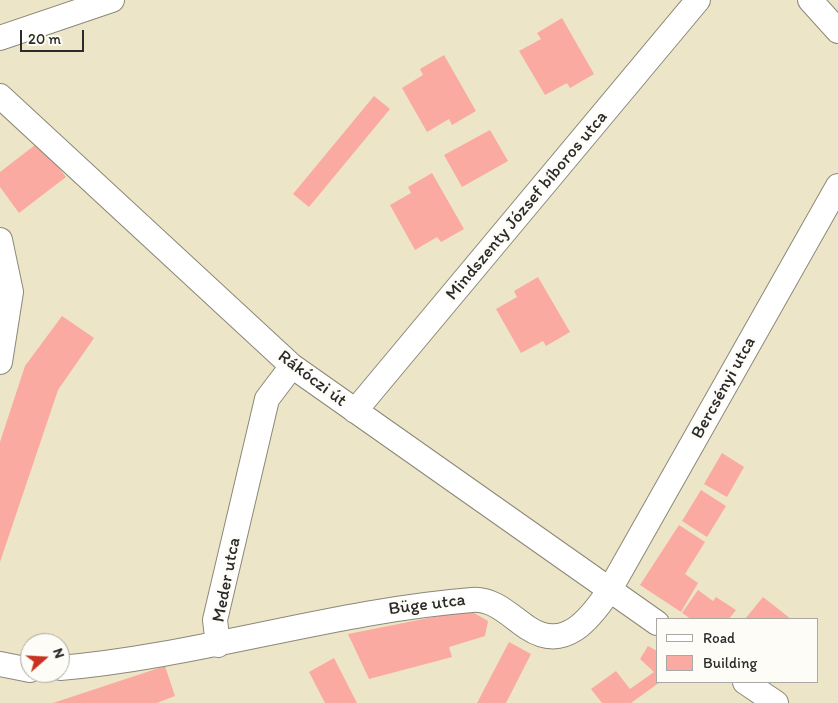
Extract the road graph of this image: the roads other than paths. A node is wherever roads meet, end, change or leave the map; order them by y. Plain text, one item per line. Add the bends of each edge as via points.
1 (112, 0) edge
2 (698, 0) edge
3 (810, 0) edge
4 (838, 31) edge
5 (0, 38) edge
6 (1, 100) edge
7 (838, 186) edge
8 (0, 240) edge
9 (0, 362) edge
10 (292, 366) junction
11 (355, 411) junction
12 (609, 591) junction
13 (656, 622) edge
14 (218, 645) junction
15 (0, 664) edge
16 (70, 667) edge
17 (20, 668) edge
18 (746, 683) edge
19 (776, 703) edge

1 - 5 street
2 - 11 street, Mindszenty József bíboros utca
3 - 4 street
6 - 10 street, Rákóczi út
7 - 12 street, Bercsényi utca
8 - 9 street via 11,292
10 - 11 street, Rákóczi út
10 - 14 street, Meder utca via 267,399 216,620
11 - 12 street, Rákóczi út
12 - 13 street, Rákóczi út
12 - 14 street, Büge utca via 593,615 571,632 551,637 529,629 506,610 480,599 416,604
14 - 16 street, Meder utca
15 - 17 street
18 - 19 street

